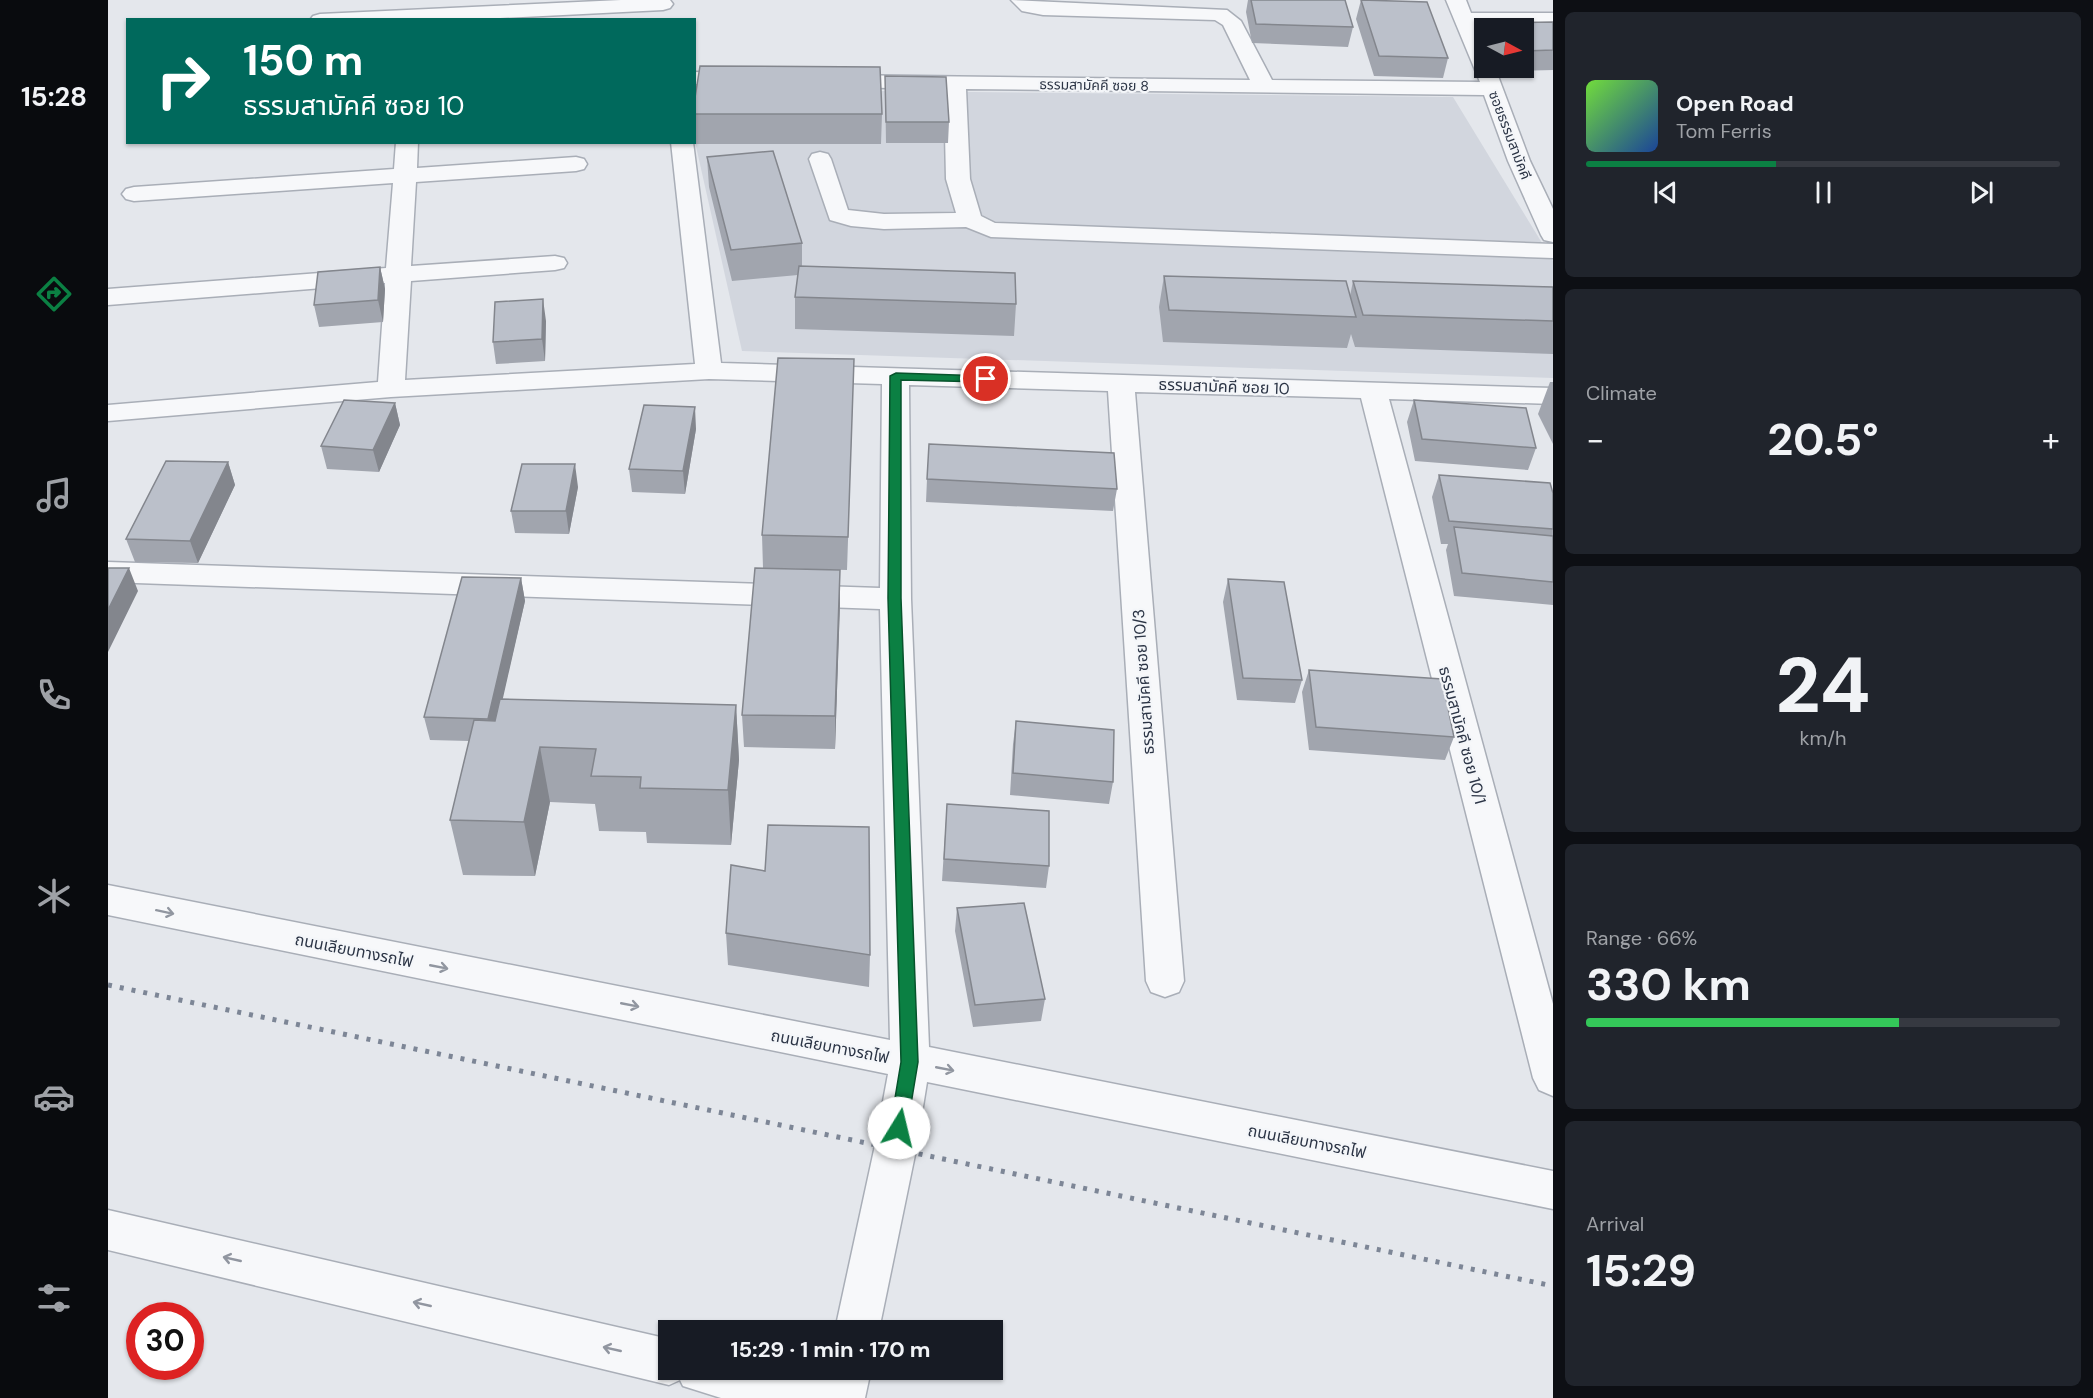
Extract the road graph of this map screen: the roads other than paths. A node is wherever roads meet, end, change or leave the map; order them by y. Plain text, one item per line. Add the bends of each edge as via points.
1 (1021, 0) edge
2 (663, 4) dead end
3 (1459, 10) edge
4 (421, 17) edge
5 (387, 18) edge
6 (1553, 19) edge
7 (696, 78) edge
8 (765, 79) edge
9 (813, 80) edge
10 (955, 83) junction
11 (1264, 86) junction
12 (1493, 89) junction
13 (407, 144) edge
14 (682, 144) edge
15 (820, 159) dead end
16 (576, 164) dead end
17 (404, 177) junction
18 (1553, 184) edge
19 (1529, 185) junction
20 (134, 194) dead end
21 (970, 220) junction
22 (1553, 235) edge
23 (1553, 251) edge
24 (555, 263) dead end
25 (399, 274) junction
26 (108, 297) edge
27 (708, 371) junction
28 (896, 376) junction
29 (1121, 383) junction
30 (391, 389) junction
31 (1373, 391) junction
32 (1553, 396) edge
33 (108, 413) edge
34 (108, 572) edge
35 (895, 598) junction
36 (108, 900) edge
37 (1165, 981) dead end
38 (910, 1062) junction
39 (1553, 1078) edge
40 (1553, 1190) edge
41 (108, 1230) edge
42 (859, 1320) edge
43 (658, 1359) edge
44 (742, 1380) edge
45 (846, 1380) edge
46 (820, 1398) edge
47 (842, 1398) edge

1 - 11 street via 1029,7 1043,9 1220,14 1231,21
2 - 4 street
3 - 6 street
3 - 12 street, ซอยธรรมสามัคคี
4 - 5 street
7 - 8 street
9 - 10 street, ธรรมสามัคคี ซอย 8
10 - 11 street, ธรรมสามัคคี ซอย 8
10 - 21 street via 958,179
11 - 12 street, ธรรมสามัคคี ซอย 8
12 - 19 street, ซอยธรรมสามัคคี
13 - 17 street
14 - 27 street
15 - 21 street via 838,215 869,220
16 - 17 street
17 - 20 street
17 - 25 street
18 - 19 street
19 - 22 street, ซอยธรรมสามัคคี
21 - 23 street via 991,230
24 - 25 street
25 - 26 street
25 - 30 street
27 - 28 street, ธรรมสามัคคี ซอย 10
27 - 30 street, ธรรมสามัคคี ซอย 10
28 - 29 street, ธรรมสามัคคี ซอย 10
28 - 35 street
29 - 31 street, ธรรมสามัคคี ซอย 10
29 - 37 street, ธรรมสามัคคี ซอย 10/3
30 - 33 street, ธรรมสามัคคี ซอย 10
31 - 32 street, ธรรมสามัคคี ซอย 10
31 - 39 street, ธรรมสามัคคี ซอย 10/1
34 - 35 street
35 - 38 street
36 -> 38 street, ถนนเลียบทางรถไฟ
38 -> 40 street, ถนนเลียบทางรถไฟ
38 - 42 street via 896,1150
43 -> 41 street
44 - 46 street
45 - 47 street

